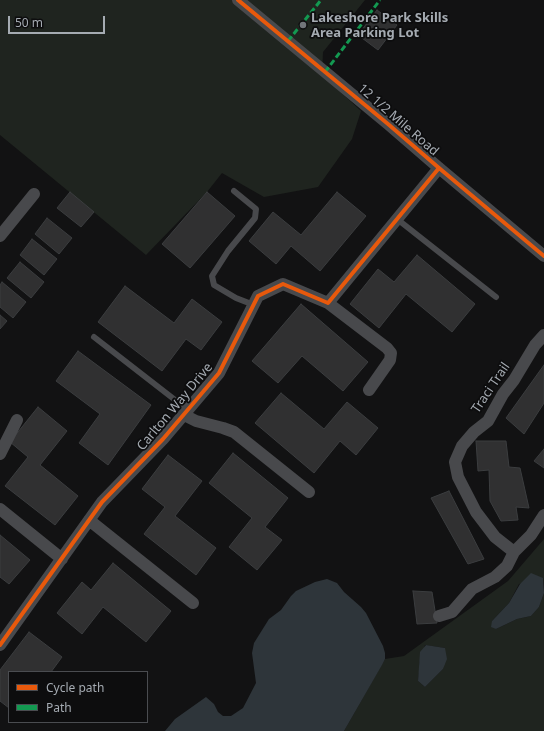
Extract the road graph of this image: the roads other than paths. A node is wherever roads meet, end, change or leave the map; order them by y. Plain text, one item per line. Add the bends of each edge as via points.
1 (238, 0) edge
2 (439, 168) junction
3 (234, 190) dead end
4 (34, 194) dead end
5 (397, 219) junction
6 (0, 236) edge
7 (544, 256) edge
8 (496, 297) dead end
9 (328, 303) junction
10 (254, 305) junction
11 (544, 335) edge
12 (94, 337) dead end
13 (369, 390) dead end
14 (186, 412) junction
15 (16, 420) dead end
16 (0, 454) edge
17 (309, 492) dead end
18 (0, 509) edge
19 (544, 516) edge
20 (89, 520) junction
21 (514, 552) junction
22 (62, 559) junction
23 (194, 603) dead end
24 (439, 616) dead end
25 (0, 645) edge

1 - 2 street, 12 1/2 Mile Road
2 - 5 street
2 - 7 street, 12 1/2 Mile Road
3 - 10 lane via 256,209 255,218 228,251 212,276 214,285
4 - 6 street
5 - 8 lane
5 - 9 street
9 - 10 street, Carlton Way Drive via 283,284 258,296
9 - 13 street, Carlton Way Drive via 391,353 390,360
10 - 14 street, Carlton Way Drive via 218,373
11 - 21 street, Traci Trail via 503,394 488,421 462,446 455,462 458,477 476,512 495,537
12 - 14 lane
14 - 17 street via 196,421 234,432
14 - 20 street, Carlton Way Drive via 164,439 102,502
15 - 16 street
18 - 22 street
19 - 21 street via 531,535
20 - 22 street, Carlton Way Drive
20 - 23 street
21 - 24 street via 507,566 496,577 472,589 452,612
22 - 25 street, Carlton Way Drive

